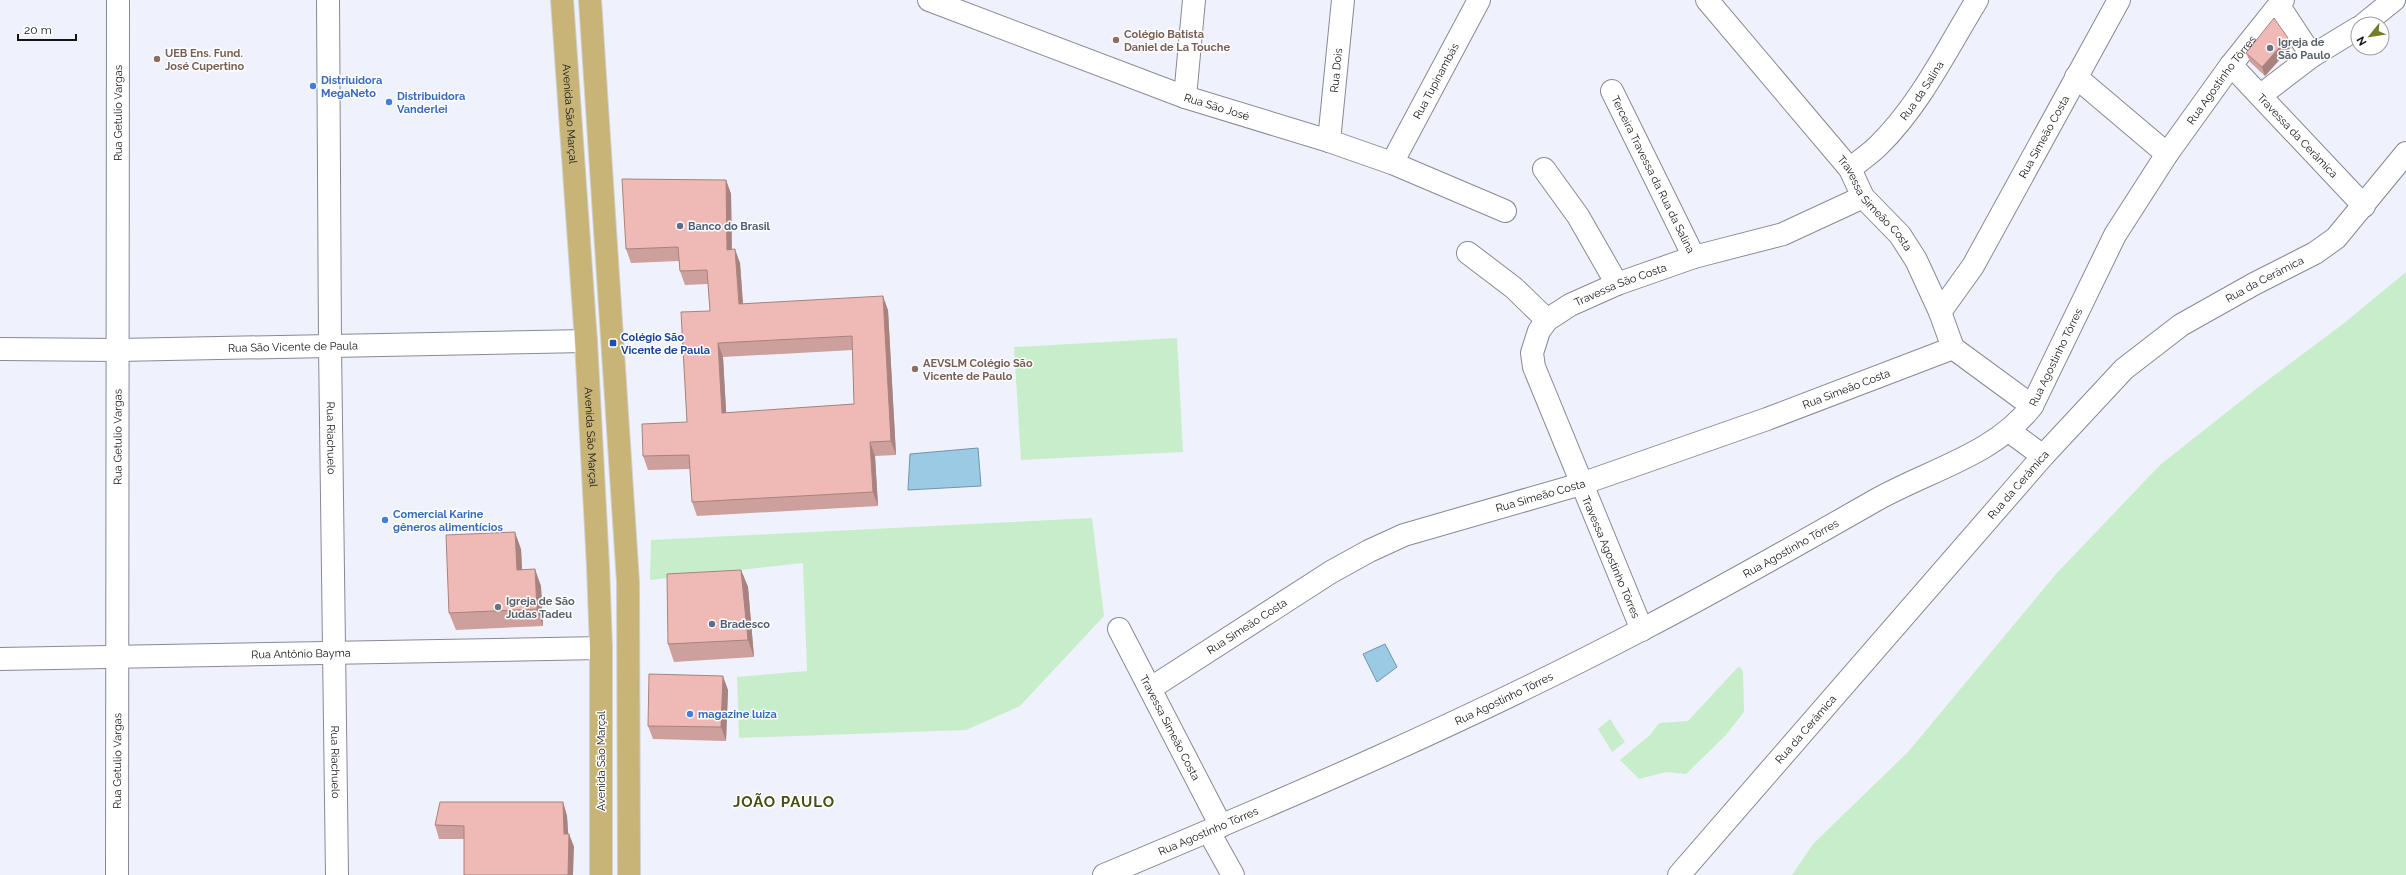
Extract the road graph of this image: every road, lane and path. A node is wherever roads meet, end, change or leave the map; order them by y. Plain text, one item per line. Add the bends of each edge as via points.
1 (118, 0) edge
2 (328, 0) edge
3 (562, 0) edge
4 (590, 0) edge
5 (929, 0) edge
6 (1194, 0) edge
7 (1343, 0) edge
8 (1479, 0) edge
9 (1707, 0) edge
10 (1977, 0) edge
11 (2119, 0) edge
12 (2394, 0) edge
13 (2281, 3) edge
14 (2374, 16) edge
15 (2350, 33) edge
16 (2312, 56) junction
17 (2231, 65) junction
18 (2076, 77) junction
19 (1612, 91) dead end
20 (2261, 95) junction
21 (1185, 97) junction
22 (1329, 141) junction
23 (2406, 153) edge
24 (2167, 154) junction
25 (1392, 163) junction
26 (1544, 169) dead end
27 (1850, 169) junction
28 (1863, 197) junction
29 (2364, 206) junction
30 (1504, 211) dead end
31 (1468, 253) dead end
32 (1694, 257) junction
33 (1617, 284) junction
34 (1940, 312) junction
35 (1547, 320) junction
36 (586, 341) junction
37 (330, 346) junction
38 (1953, 348) junction
39 (0, 349) edge
40 (118, 350) junction
41 (2032, 406) junction
42 (2009, 431) junction
43 (2043, 456) junction
44 (1580, 484) junction
45 (1118, 629) dead end
46 (1642, 630) junction
47 (601, 648) junction
48 (336, 653) junction
49 (117, 657) junction
50 (0, 659) edge
51 (1150, 688) junction
52 (1215, 829) junction
53 (117, 875) edge
54 (337, 875) edge
55 (601, 875) edge
56 (629, 875) edge
57 (1104, 875) edge
58 (1233, 875) edge
59 (1678, 875) edge

1 - 40 street, Rua Getulio Vargas
2 - 37 street, Rua Riachuelo
3 - 36 main road, Avenida São Marçal
4 - 56 main road via 628,582
5 - 21 street, Rua São José
6 - 21 street
7 - 22 street, Rua Dois
8 - 25 street, Rua Tupinambás
9 - 27 street, Travessa Simeão Costa
10 - 27 street, Rua da Salina via 1897,125 1878,146
11 - 18 street, Rua Simeão Costa
12 - 14 street
13 - 16 street
13 - 17 street, Rua Agostinho Tôrres
15 - 16 street
16 - 20 street
17 - 20 street, Travessa da Cerâmica
17 - 24 street, Rua Agostinho Tôrres
18 - 24 street
18 - 34 street, Rua Simeão Costa via 1973,266
19 - 32 street, Terceira Travessa da Rua da Salina
20 - 29 street, Travessa da Cerâmica
21 - 22 street, Rua São José
22 - 25 street, Rua São José
23 - 29 street, Rua da Cerâmica
24 - 41 street, Rua Agostinho Tôrres via 2115,235
25 - 30 street, Rua São José
26 - 33 street via 1578,216
27 - 28 street, Travessa Simeão Costa
28 - 32 street, Travessa São Costa via 1782,234
28 - 34 street, Travessa Simeão Costa via 1900,235 1916,260
29 - 43 street, Rua da Cerâmica via 2336,238 2315,253 2181,325 2136,358
31 - 35 street via 1514,288
32 - 33 street, Travessa São Costa
33 - 35 street, Travessa São Costa via 1570,305
34 - 38 street, Travessa Simeão Costa
35 - 44 street, Travessa São Costa via 1535,341 1532,352 1534,367
36 - 37 street, Rua São Vicente de Paula
36 - 47 main road, Avenida São Marçal
37 - 40 street, Rua São Vicente de Paula
37 - 48 street, Rua Riachuelo
38 - 41 street
38 - 44 street, Rua Simeão Costa via 1767,419
39 - 40 street, Rua São Vicente de Paula
40 - 49 street, Rua Getulio Vargas
41 - 42 street, Rua Agostinho Tôrres
42 - 43 street
42 - 46 street, Rua Agostinho Tôrres via 1983,448 1886,494
43 - 59 street, Rua da Cerâmica
44 - 46 street, Travessa Agostinho Tôrres
44 - 51 street, Rua Simeão Costa via 1404,535 1369,551 1331,572
45 - 51 street, Travessa Simeão Costa
46 - 52 street, Rua Agostinho Tôrres via 1350,771
47 - 48 street, Rua Antônio Bayma
47 - 55 main road, Avenida São Marçal
48 - 49 street, Rua Antônio Bayma
48 - 54 street, Rua Riachuelo
49 - 50 street, Rua Antônio Bayma
49 - 53 street, Rua Getulio Vargas
51 - 52 street, Travessa Simeão Costa
52 - 57 street, Rua Agostinho Tôrres
52 - 58 street, Travessa Simeão Costa

